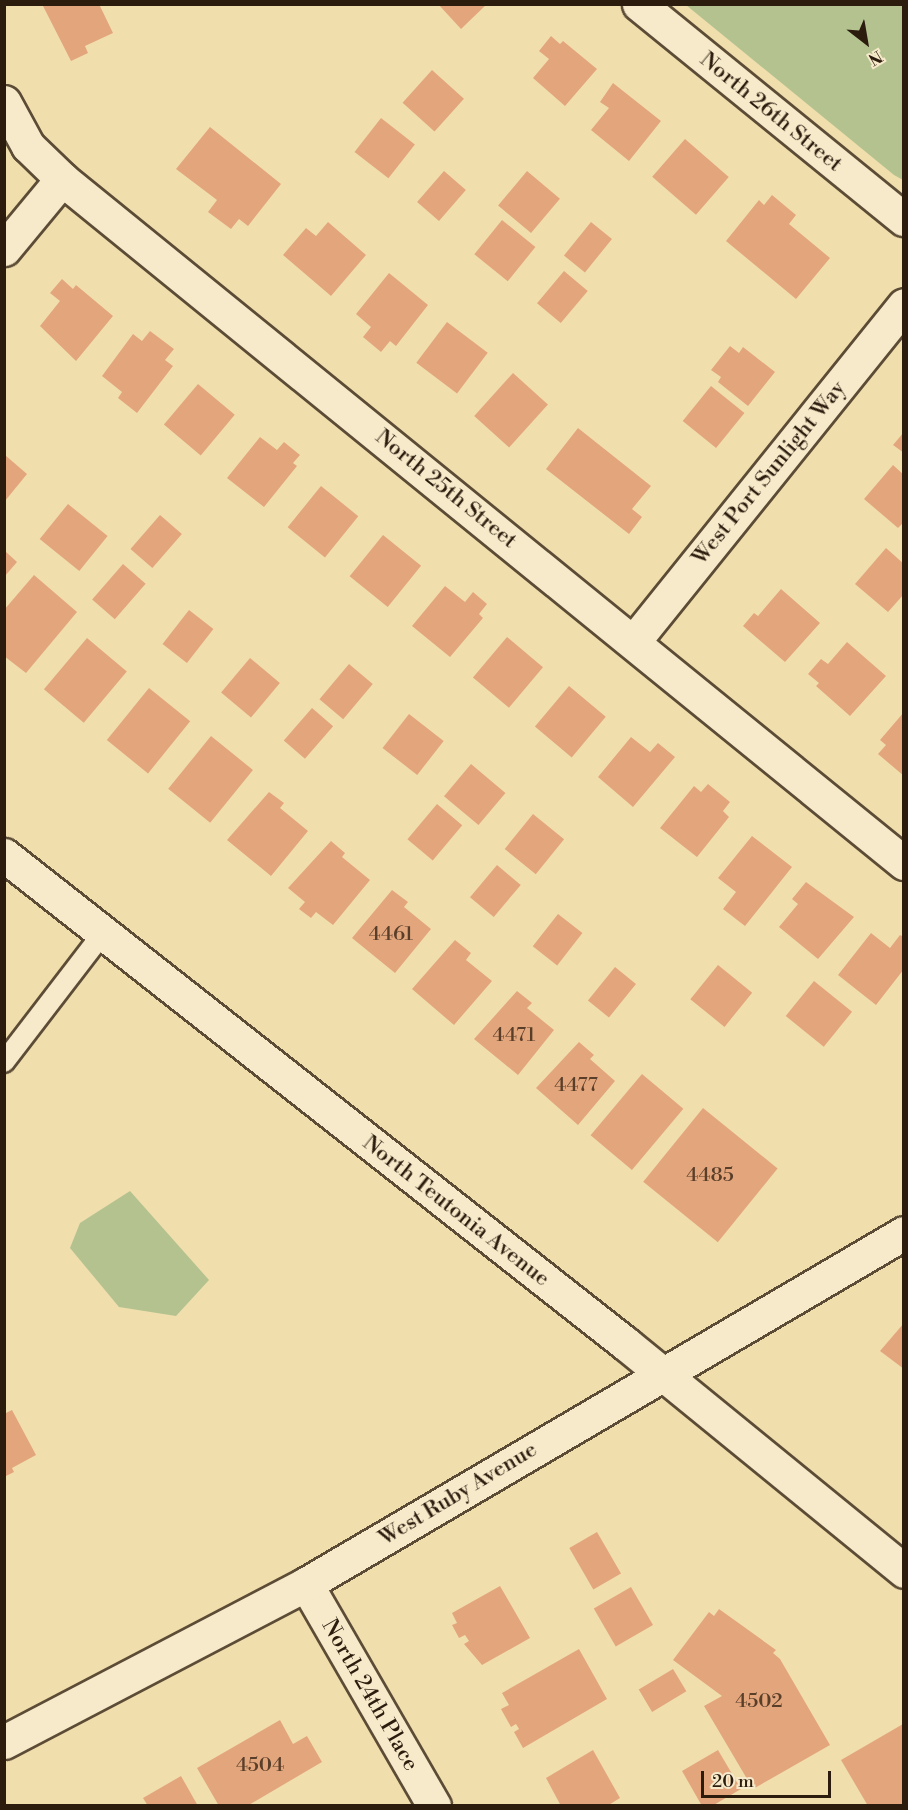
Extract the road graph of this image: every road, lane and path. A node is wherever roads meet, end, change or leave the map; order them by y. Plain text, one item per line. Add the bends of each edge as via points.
1 (639, 4) edge
2 (4, 102) edge
3 (62, 178) junction
4 (903, 219) edge
5 (4, 249) edge
6 (903, 305) edge
7 (634, 641) junction
8 (4, 855) edge
9 (903, 863) edge
10 (103, 933) junction
11 (4, 1062) edge
12 (903, 1233) edge
13 (663, 1374) junction
14 (903, 1571) edge
15 (306, 1584) junction
16 (4, 1742) edge
17 (434, 1806) edge

1 - 4 street, North 26th Street
2 - 3 street, North 25th Street via 28,146
3 - 5 street
3 - 7 street, North 25th Street
6 - 7 street, West Port Sunlight Way
7 - 9 street, North 25th Street
8 - 10 street, North Teutonia Avenue
10 - 11 lane
10 - 13 street, North Teutonia Avenue
12 - 13 street, West Ruby Avenue
13 - 14 street, North Teutonia Avenue
13 - 15 street, West Ruby Avenue
15 - 16 street, West Ruby Avenue
15 - 17 street, North 24th Place

